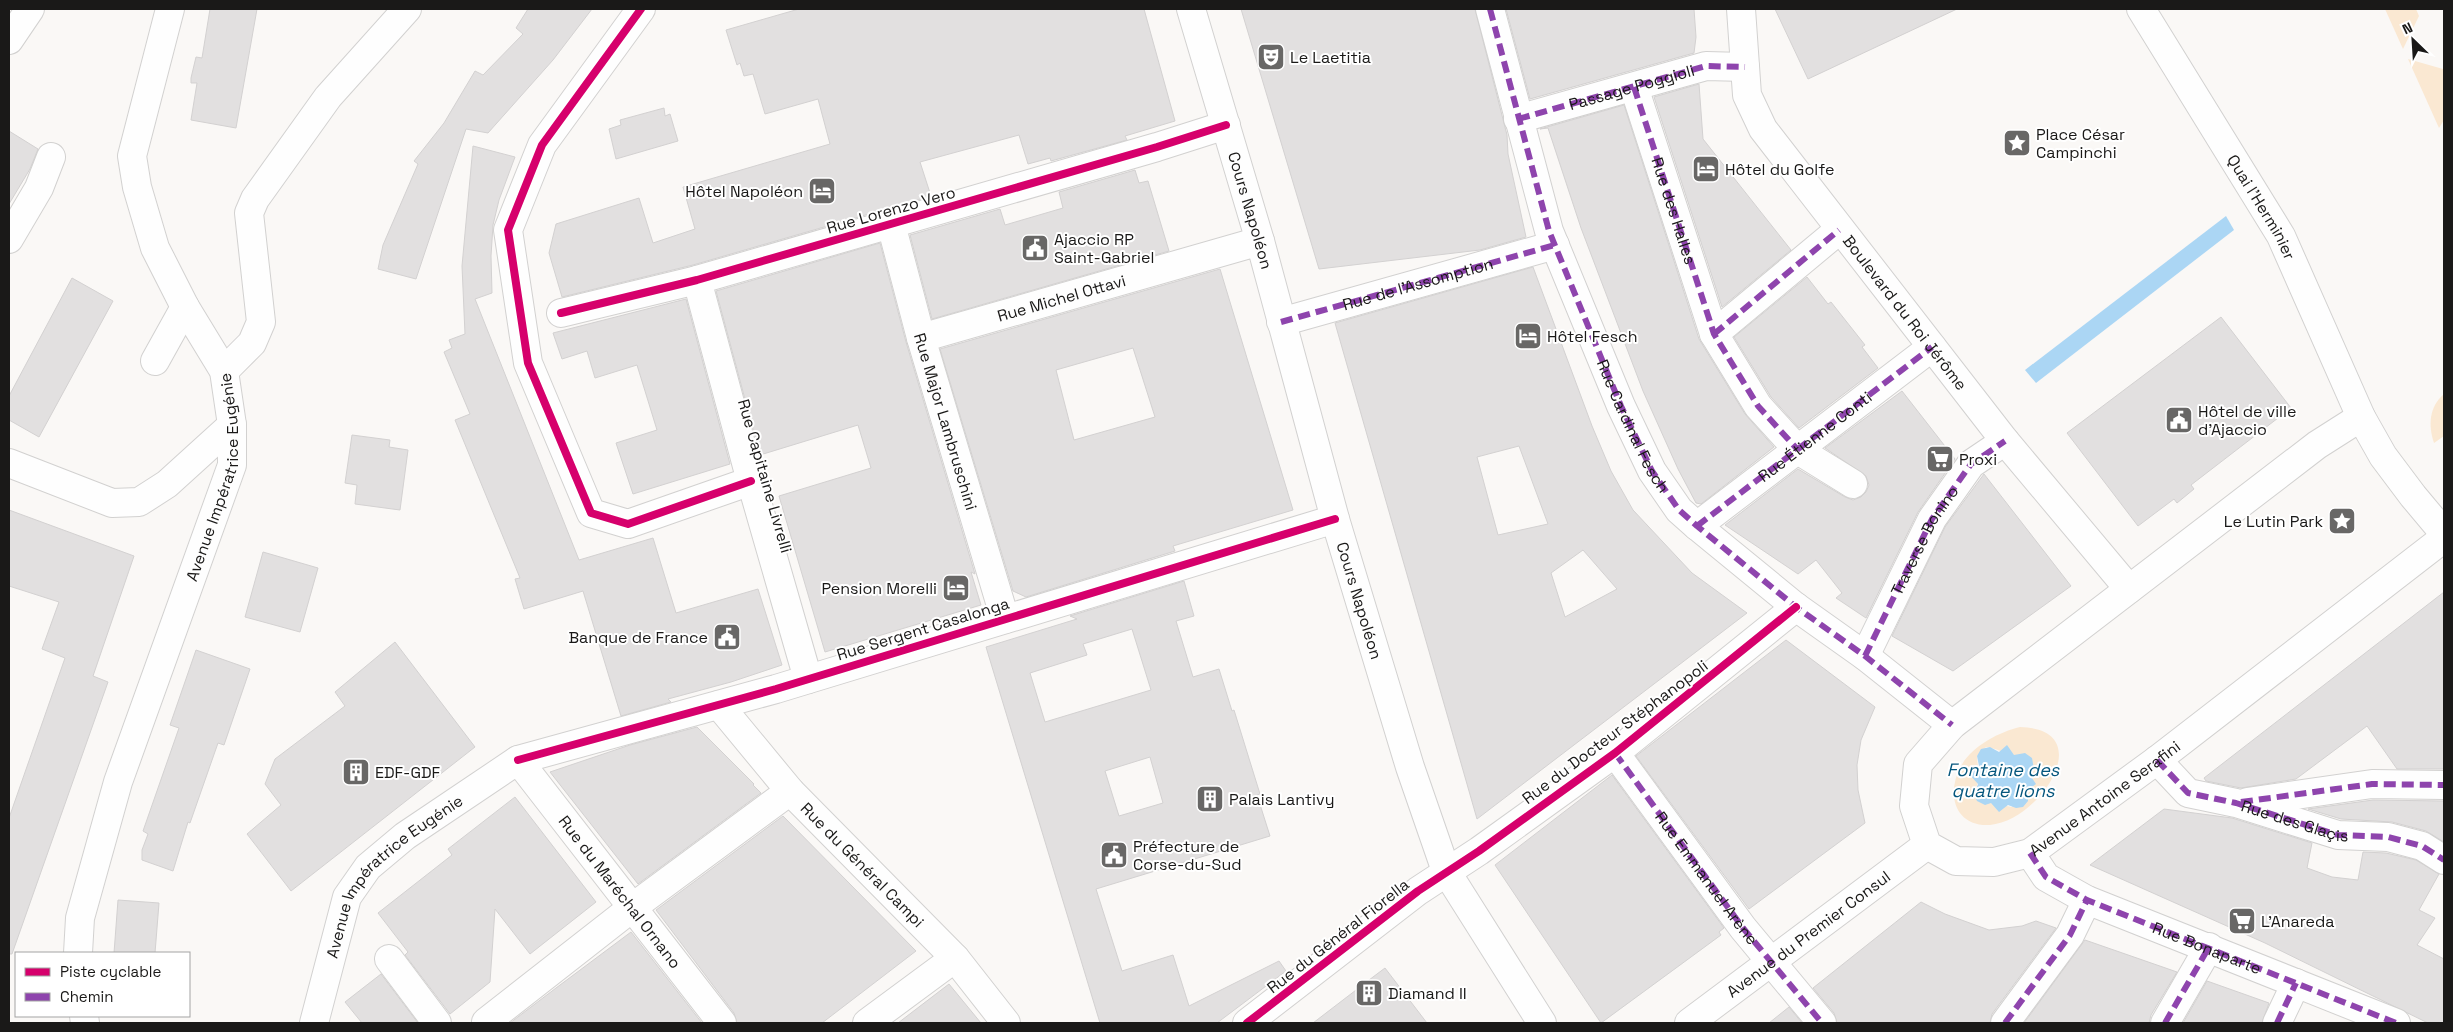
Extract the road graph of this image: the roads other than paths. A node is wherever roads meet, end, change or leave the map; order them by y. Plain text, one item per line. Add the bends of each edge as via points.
1 (30, 9) edge
2 (170, 9) edge
3 (407, 9) edge
4 (641, 9) edge
5 (1191, 9) edge
6 (1490, 9) edge
7 (1741, 9) edge
8 (2141, 9) edge
9 (9, 40) edge
10 (1745, 67) junction
11 (1634, 87) junction
12 (1518, 119) junction
13 (1226, 125) junction
14 (51, 157) dead end
15 (891, 224) junction
16 (1840, 230) junction
17 (9, 239) edge
18 (1260, 241) junction
19 (1555, 245) junction
20 (697, 280) junction
21 (185, 308) junction
22 (561, 313) dead end
23 (1281, 322) junction
24 (1714, 334) junction
25 (921, 338) junction
26 (1932, 347) junction
27 (155, 361) dead end
28 (224, 371) junction
29 (2361, 416) junction
30 (232, 426) junction
31 (2005, 441) junction
32 (1798, 450) junction
33 (9, 463) edge
34 (751, 481) junction
35 (1854, 484) dead end
36 (1335, 519) junction
37 (1697, 526) junction
38 (2444, 533) edge
39 (2444, 538) edge
40 (2128, 589) junction
41 (1796, 607) junction
42 (1005, 619) junction
43 (1865, 656) junction
44 (808, 679) junction
45 (719, 705) junction
46 (1952, 725) junction
47 (1615, 753) junction
48 (518, 760) junction
49 (2156, 760) junction
50 (2444, 785) edge
51 (790, 791) junction
52 (2236, 803) junction
53 (1927, 845) junction
54 (2030, 853) junction
55 (2444, 860) edge
56 (1446, 871) junction
57 (2087, 900) junction
58 (633, 907) junction
59 (2209, 947) junction
60 (78, 952) edge
61 (955, 958) junction
62 (389, 959) dead end
63 (1773, 962) junction
64 (2296, 982) junction
65 (486, 1022) dead end
66 (314, 1023) edge
67 (437, 1023) edge
68 (722, 1023) edge
69 (867, 1023) edge
70 (1006, 1023) edge
71 (1247, 1023) edge
72 (1542, 1023) edge
73 (1690, 1023) edge
74 (1822, 1023) edge
75 (2005, 1023) edge
76 (2165, 1023) edge
77 (2277, 1023) edge
78 (2396, 1023) edge

1 - 9 street
2 - 21 street, Avenue Impératrice Eugénie via 132,156 137,187 155,248
3 - 28 street via 328,97 255,199 249,213 261,322 252,343
4 - 34 street via 542,145 508,230 528,362 591,513 628,524
5 - 13 street, Cours Napoléon
6 - 12 street, Rue Cardinal Fesch
7 - 10 street, Boulevard du Roi Jérôme
8 - 29 street, Quai l'Herminier via 2281,236
10 - 11 street, Passage Poggioli via 1706,66
10 - 16 street, Boulevard du Roi Jérôme via 1747,95 1762,129
11 - 12 street, Passage Poggioli
11 - 24 street, Rue des Halles
12 - 19 street, Rue Cardinal Fesch
13 - 15 street, Rue Lorenzo Vero via 1157,148
13 - 18 street, Cours Napoléon
14 - 17 street via 39,188
15 - 20 street, Rue Lorenzo Vero
15 - 25 street, Rue Major Lambruschini
16 - 24 street
16 - 26 street, Boulevard du Roi Jérôme
18 - 23 street, Cours Napoléon
18 - 25 street, Rue Michel Ottavi
19 - 23 street, Rue de l'Assomption
19 - 37 street, Rue Cardinal Fesch via 1621,406 1652,471 1679,510
20 - 22 street, Rue Lorenzo Vero
20 - 34 street, Rue Capitaine Livrelli
21 - 27 street
21 - 28 street, Avenue Impératrice Eugénie
23 - 36 street, Cours Napoléon
24 - 32 street, Rue des Halles via 1758,406
25 - 42 street, Rue Major Lambruschini
26 - 31 street, Boulevard du Roi Jérôme
26 - 32 street, Rue Étienne Conti
28 - 30 street, Avenue Impératrice Eugénie
29 - 38 street, Quai l'Herminier via 2383,456
29 - 40 street via 2317,445
30 - 33 street via 167,484 139,502 112,503
30 - 60 street, Avenue Impératrice Eugénie via 232,464 118,782 80,918
31 - 40 street, Boulevard du Roi Jérôme
31 - 43 street, Traverse Bonino via 1971,464 1932,519
32 - 35 street, Rue des Halles
32 - 37 street, Rue Étienne Conti
34 - 44 street, Rue Capitaine Livrelli
36 - 42 street, Rue Sergent Casalonga
36 - 56 street, Cours Napoléon via 1410,767
37 - 41 street, Rue Cardinal Fesch
39 - 49 street, Avenue Antoine Serafini
40 - 46 street
41 - 43 street, Rue Cardinal Fesch
41 - 47 street, Rue du Docteur Stéphanopoli
42 - 44 street, Rue Sergent Casalonga
43 - 46 street, Rue Cardinal Fesch
44 - 45 street, Rue Sergent Casalonga
45 - 48 street, Rue Sergent Casalonga
45 - 51 street, Rue du Général Campi
46 - 53 street via 1918,764 1914,806
47 - 56 street, Rue du Docteur Stéphanopoli
47 - 63 street, Rue Emmanuel Arène via 1743,928
48 - 58 street, Rue du Maréchal Ornano
48 - 66 street, Avenue Impératrice Eugénie via 405,836 368,867 346,897
49 - 52 street, Rue des Glaçis via 2188,793
49 - 54 street, Avenue Antoine Serafini
50 - 52 street via 2372,784
51 - 58 street
51 - 61 street, Rue du Général Campi
52 - 55 street, Rue des Glaçis via 2338,835 2388,837 2422,846
53 - 54 street, Avenue Antoine Serafini via 1956,861 1994,862
53 - 63 street, Avenue du Premier Consul
54 - 57 street, Rue Bonaparte via 2046,877
56 - 71 street, Rue du Général Fiorella
56 - 72 street, Cours Napoléon
57 - 59 street, Rue Bonaparte
57 - 75 street via 2070,935
58 - 65 street
58 - 68 street, Rue du Maréchal Ornano
59 - 64 street, Rue Bonaparte
59 - 76 street
61 - 69 street
61 - 70 street, Rue du Général Campi
62 - 67 street
63 - 73 street, Avenue du Premier Consul
63 - 74 street, Rue Emmanuel Arène
64 - 77 street
64 - 78 street, Rue Bonaparte

